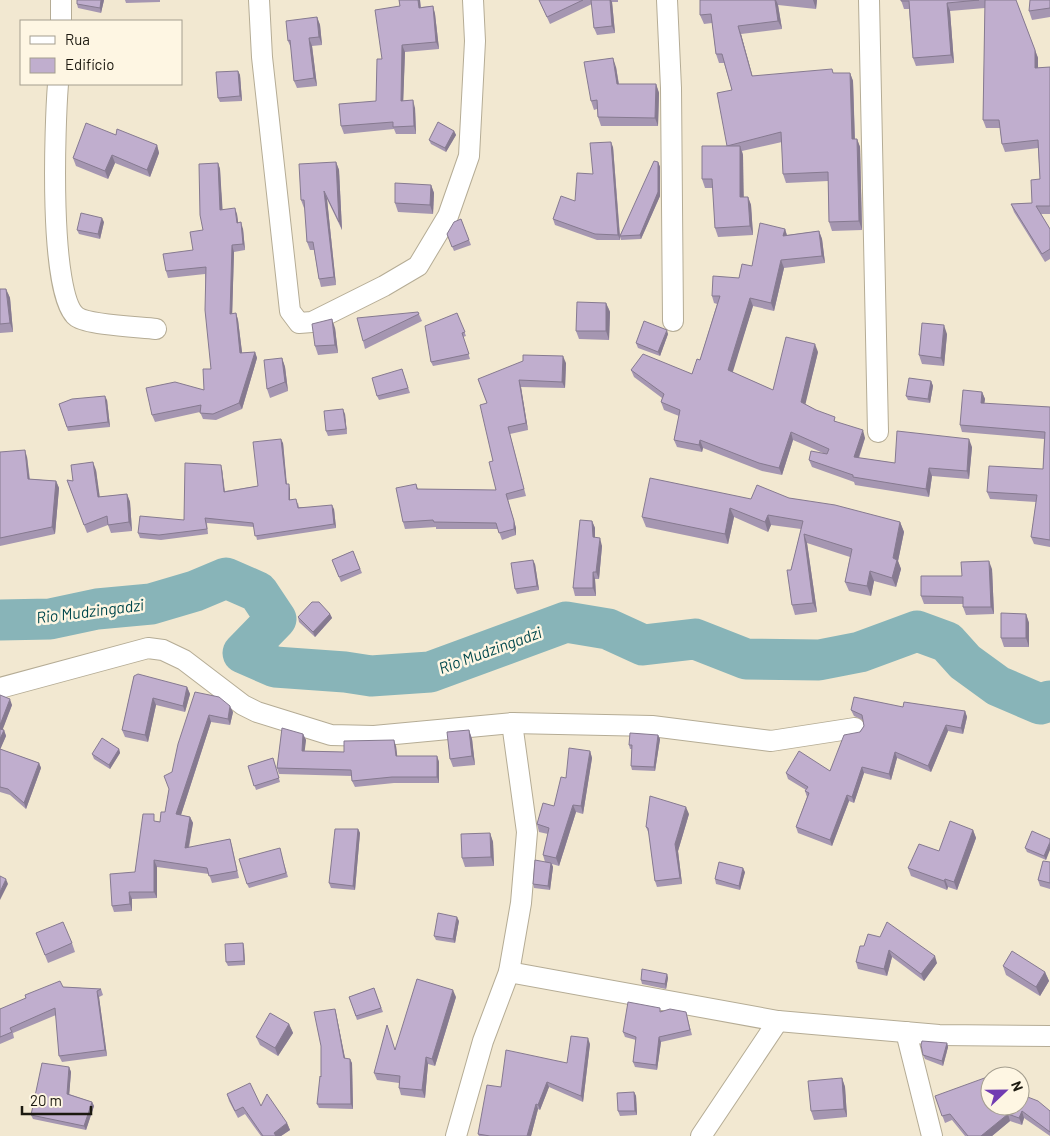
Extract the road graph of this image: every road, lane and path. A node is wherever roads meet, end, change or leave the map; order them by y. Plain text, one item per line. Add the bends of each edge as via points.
1 (61, 0) edge
2 (259, 0) edge
3 (473, 0) edge
4 (667, 0) edge
5 (868, 0) edge
6 (61, 20) edge
7 (58, 85) edge
8 (673, 322) dead end
9 (156, 329) dead end
10 (878, 432) dead end
11 (0, 688) edge
12 (512, 723) junction
13 (855, 728) dead end
14 (509, 972) junction
15 (778, 1022) junction
16 (906, 1032) junction
17 (1050, 1036) edge
18 (456, 1136) edge
19 (701, 1136) edge
20 (932, 1136) edge

1 - 6 street
2 - 3 street via 262,56 290,311 299,323 312,322 418,266 448,216 469,156 475,42
4 - 8 street
5 - 10 street
7 - 9 street via 54,131 55,212 62,277 71,311 84,320
11 - 12 street via 148,648 163,650 184,660 257,712 331,735 374,736
12 - 13 street via 652,726 771,741
12 - 14 street via 527,832 521,904
14 - 15 street
14 - 18 street via 483,1041
15 - 16 street
15 - 19 street
16 - 17 street
16 - 20 street

